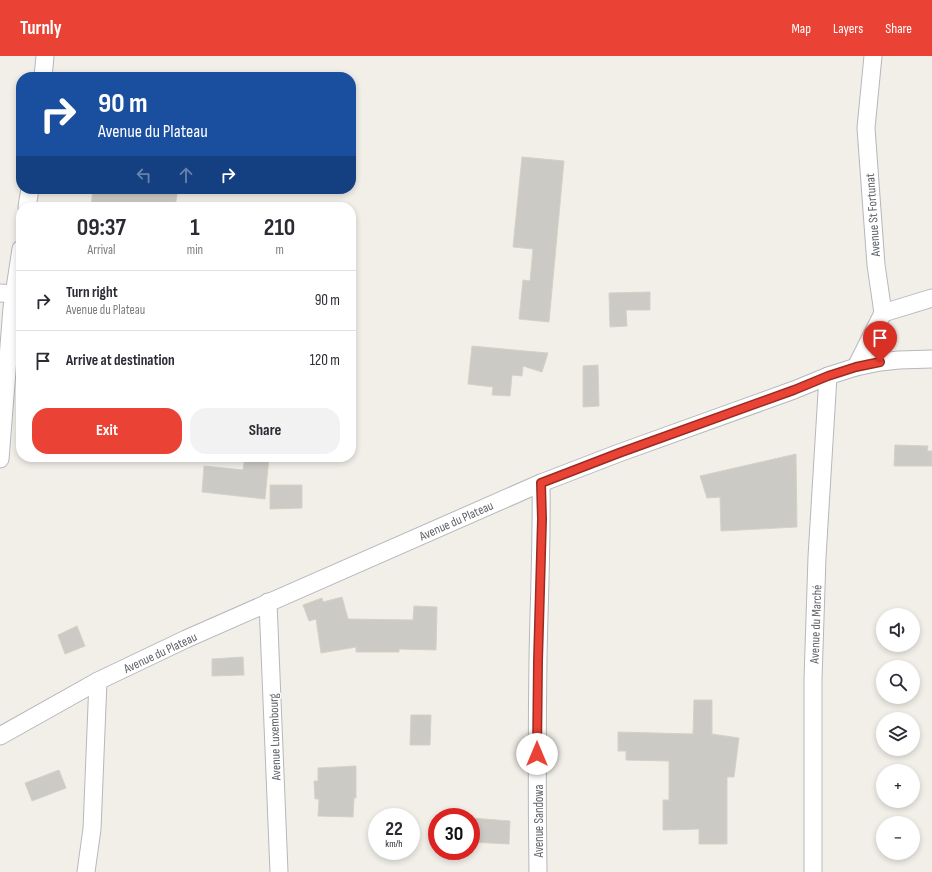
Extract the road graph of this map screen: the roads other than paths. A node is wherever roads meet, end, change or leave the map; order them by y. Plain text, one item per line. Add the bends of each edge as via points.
1 (45, 56) edge
2 (873, 56) edge
3 (43, 72) edge
4 (16, 278) edge
5 (932, 298) edge
6 (12, 301) edge
7 (883, 313) junction
8 (932, 359) edge
9 (856, 367) junction
10 (828, 376) junction
11 (0, 459) edge
12 (541, 483) junction
13 (268, 602) junction
14 (98, 681) junction
15 (0, 736) edge
16 (86, 872) edge
17 (279, 872) edge
18 (538, 872) edge
19 (813, 872) edge

1 - 3 street
2 - 7 street, Avenue St Fortunat via 866,128 876,265
4 - 6 street
5 - 7 street
6 - 11 street
7 - 9 street
8 - 9 street, Avenue du Plateau via 880,362
9 - 10 street, Avenue du Plateau
10 - 12 street, Avenue du Plateau
10 - 19 street, Avenue du Marché via 817,557 813,680
12 - 13 street, Avenue du Plateau
12 - 18 street, Avenue Sandowa
13 - 14 street, Avenue du Plateau
13 - 17 street, Avenue Luxembourg
14 - 15 street, Avenue du Plateau
14 - 16 street via 92,829

